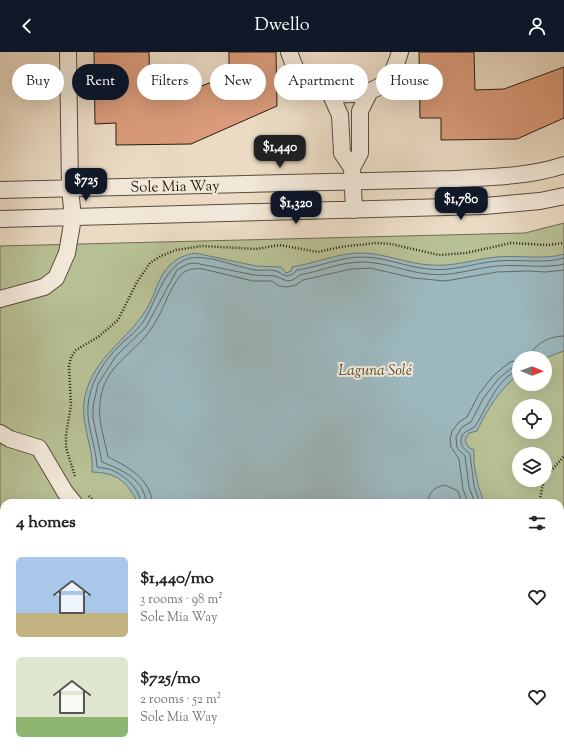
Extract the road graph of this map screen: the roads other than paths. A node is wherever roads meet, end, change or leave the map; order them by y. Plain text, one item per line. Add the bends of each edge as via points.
1 (68, 52) edge
2 (289, 52) edge
3 (400, 52) edge
4 (294, 64) edge
5 (370, 91) joint
6 (333, 100) edge
7 (564, 165) edge
8 (352, 175) junction
9 (70, 188) junction
10 (0, 190) edge
11 (564, 196) edge
12 (354, 210) junction
13 (73, 218) junction
14 (0, 219) edge
15 (0, 298) edge
16 (0, 433) edge
17 (79, 497) edge

1 - 9 street
2 - 4 street
3 - 5 street via 397,63 385,82
5 - 8 street via 360,111 360,153
6 - 8 street via 340,114 342,153
7 - 8 street, Sole Mia Way via 506,177
8 - 9 street, Sole Mia Way
8 - 12 street
9 - 10 street, Sole Mia Way
9 - 13 street
11 - 12 street, Sole Mia Way via 510,205
12 - 13 street, Sole Mia Way
13 - 14 street, Sole Mia Way
13 - 15 street via 67,253 56,278 44,286
16 - 17 street via 10,439 39,448 65,492

